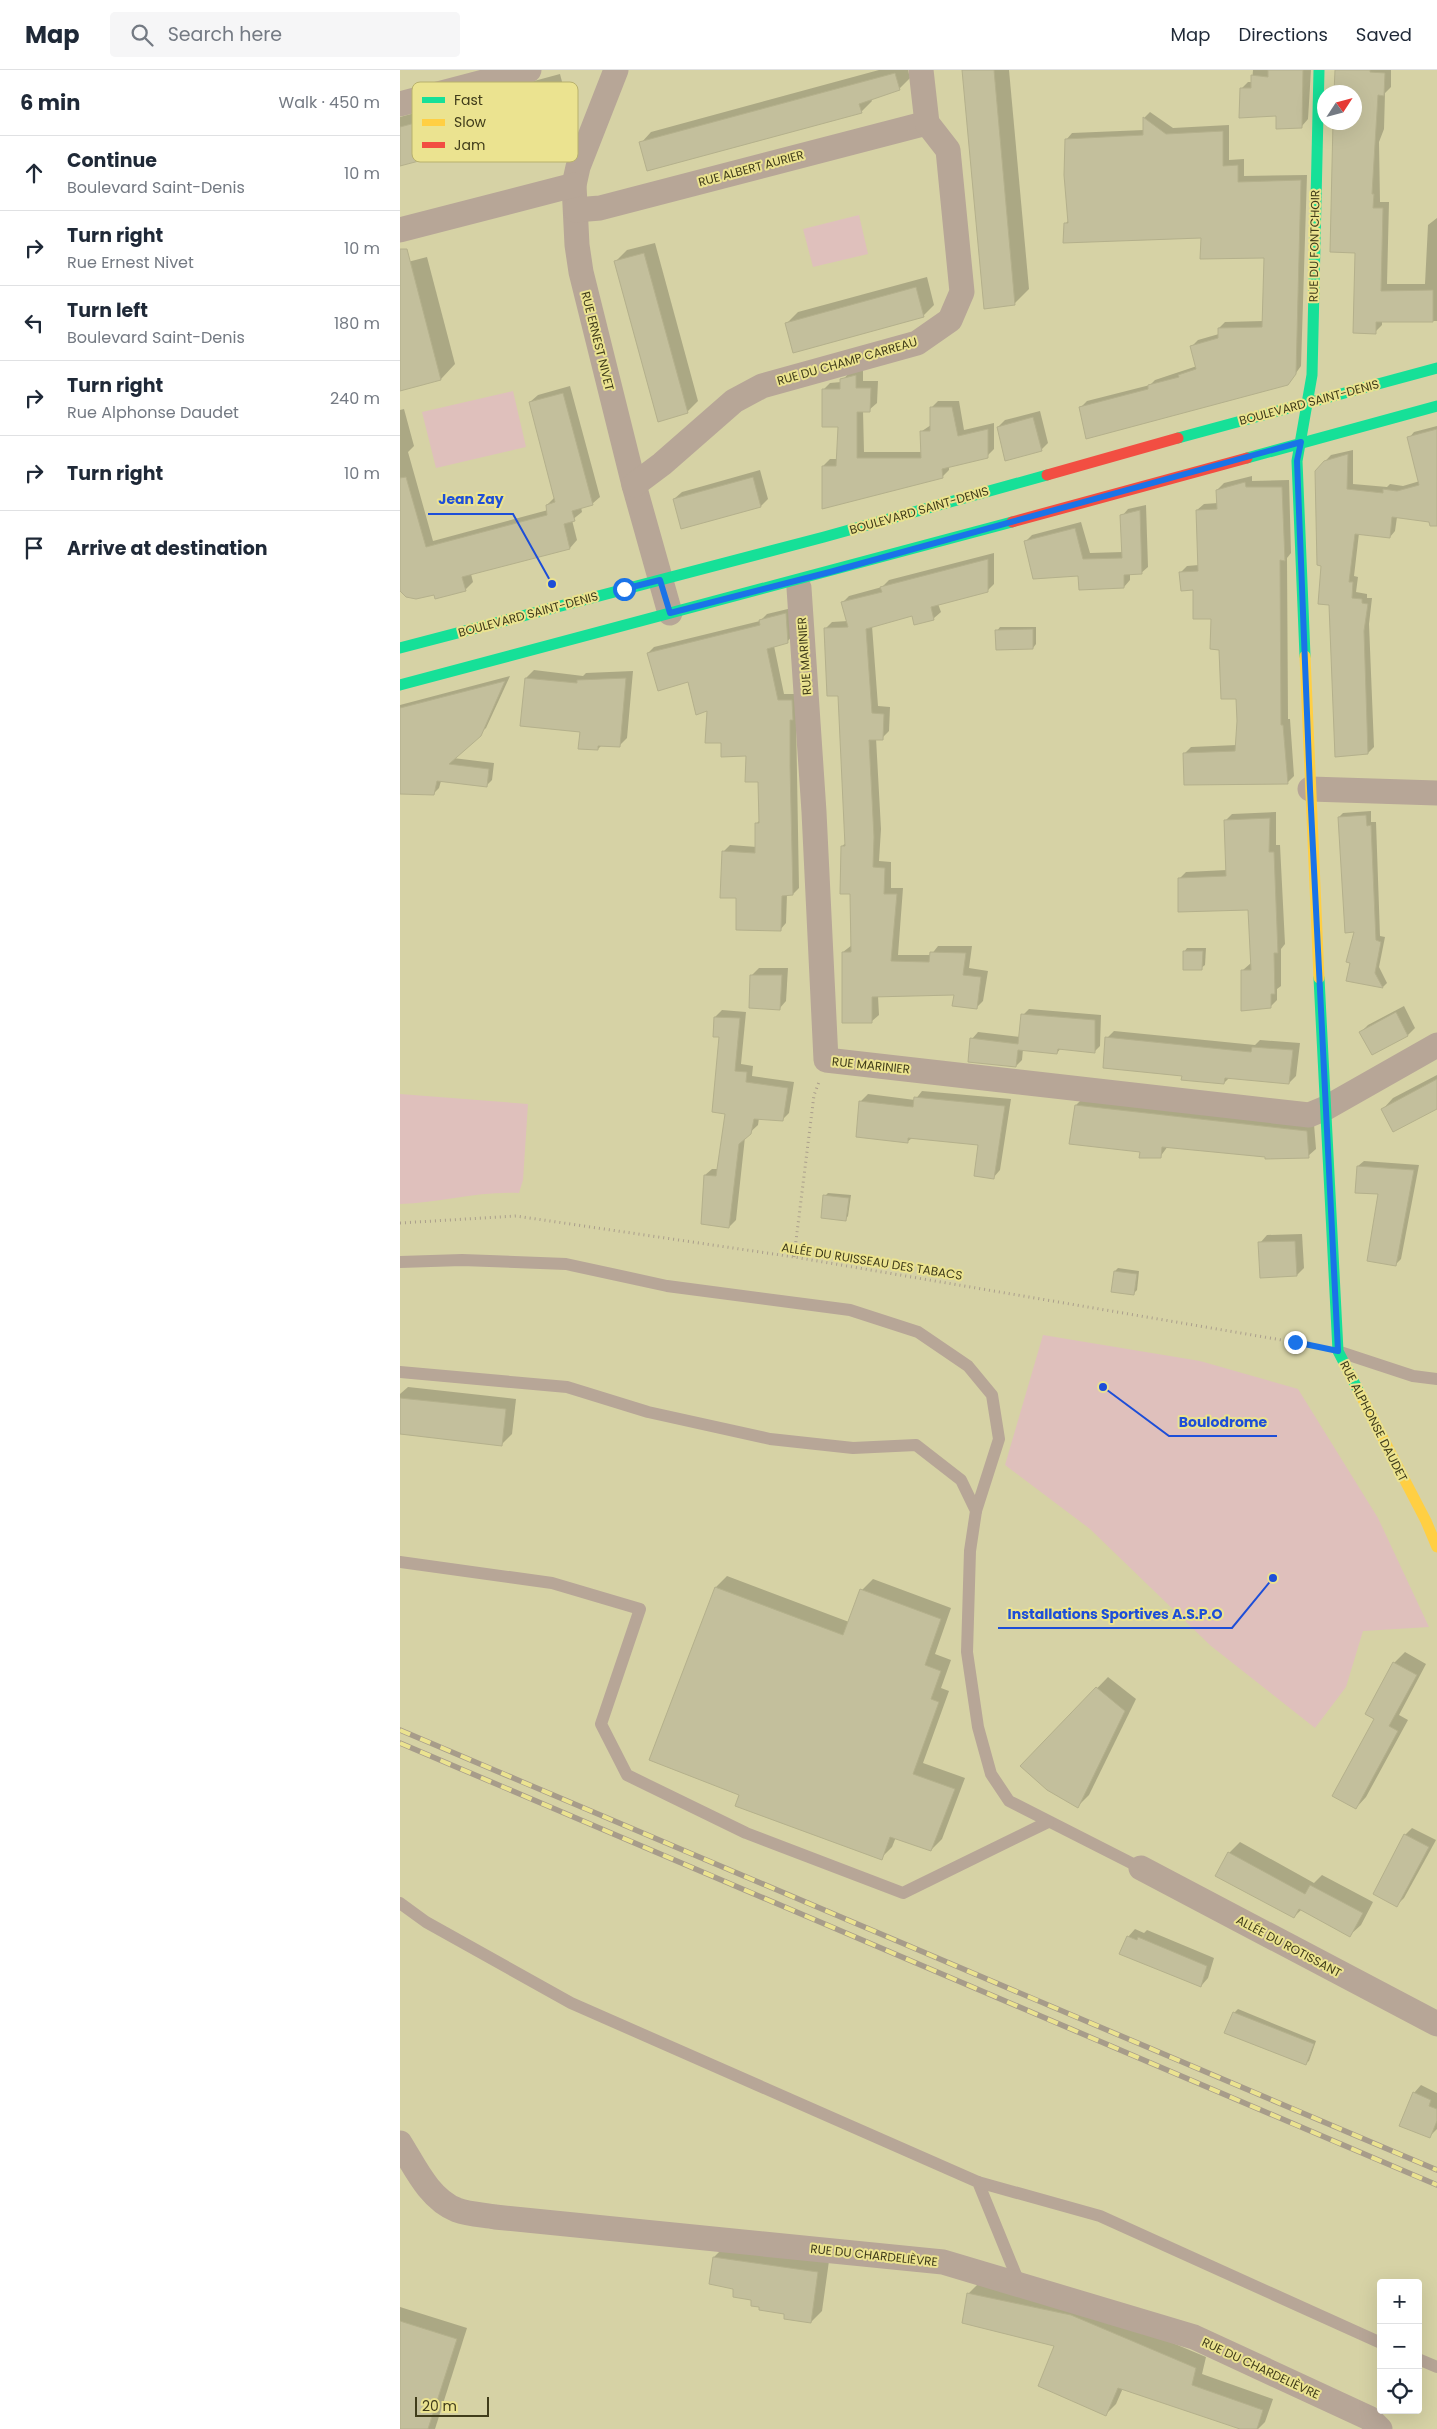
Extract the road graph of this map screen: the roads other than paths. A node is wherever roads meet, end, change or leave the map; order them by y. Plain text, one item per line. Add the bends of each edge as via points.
1 (529, 70) edge
2 (611, 70) edge
3 (921, 70) edge
4 (1319, 70) edge
5 (483, 82) edge
6 (927, 122) junction
7 (574, 185) junction
8 (576, 210) junction
9 (400, 230) edge
10 (1437, 368) edge
11 (1308, 402) junction
12 (1437, 406) edge
13 (1304, 421) joint
14 (1301, 442) junction
15 (634, 485) junction
16 (660, 580) junction
17 (799, 588) dead end
18 (670, 613) junction
19 (400, 648) edge
20 (400, 685) edge
21 (1310, 789) junction
22 (1437, 793) edge
23 (1437, 1045) edge
24 (1326, 1108) junction
25 (400, 1262) edge
26 (1338, 1351) junction
27 (400, 1372) edge
28 (1437, 1379) edge
29 (976, 1511) junction
30 (1437, 1547) edge
31 (400, 1562) edge
32 (1048, 1822) junction
33 (1141, 1868) joint
34 (400, 1903) edge
35 (1437, 2024) edge
36 (400, 2143) edge
37 (978, 2182) junction
38 (1020, 2285) junction
39 (1377, 2341) edge
40 (1422, 2361) edge
41 (1437, 2367) edge
42 (1380, 2429) edge

1 - 5 street
2 - 7 street, RUE ERNEST NIVET
3 - 6 street
4 - 11 main road, RUE DU FONTCHOIR via 1312,375
6 - 8 street, RUE ALBERT AURIER via 600,208
6 - 15 street, RUE DU CHAMP CARREAU via 948,150 962,292 950,320 917,342 762,386 734,401
7 - 8 street, RUE ERNEST NIVET
7 - 9 street
8 - 15 street, RUE ERNEST NIVET via 581,272
10 - 11 main road, BOULEVARD SAINT-DENIS
11 - 13 main road, RUE DU FONTCHOIR
11 - 16 main road, BOULEVARD SAINT-DENIS
12 - 14 main road
13 - 14 main road, RUE ALPHONSE DAUDET
14 - 18 main road
14 - 21 main road, RUE ALPHONSE DAUDET via 1297,461
15 - 16 street, RUE ERNEST NIVET
16 - 18 street, RUE ERNEST NIVET
16 - 19 main road, BOULEVARD SAINT-DENIS
17 - 24 street, RUE MARINIER via 826,1060 1309,1115
18 - 20 main road
21 - 22 street
21 - 24 main road, RUE ALPHONSE DAUDET
23 - 24 street, RUE MARINIER
24 - 26 main road, RUE ALPHONSE DAUDET
25 - 29 lane via 462,1260 566,1264 667,1286 850,1310 918,1332 968,1366 992,1395 999,1439
26 - 28 lane via 1413,1376
26 - 30 main road, RUE ALPHONSE DAUDET
27 - 29 lane via 567,1386 648,1412 770,1439 853,1448 916,1445 961,1480
29 - 32 lane via 970,1551 967,1652 978,1727 990,1774 1009,1801
31 - 32 lane via 552,1583 640,1609 601,1724 627,1775 746,1833 903,1893
32 - 33 lane
33 - 35 street, ALLÉE DU ROTISSANT
34 - 37 lane via 426,1922 570,2002
36 - 38 street, RUE DU CHARDELIÈVRE via 426,2185 444,2203 458,2210 495,2217 943,2262
37 - 38 lane
37 - 39 lane via 1100,2216
38 - 42 street, RUE DU CHARDELIÈVRE via 1194,2337 1370,2418
40 - 41 lane

